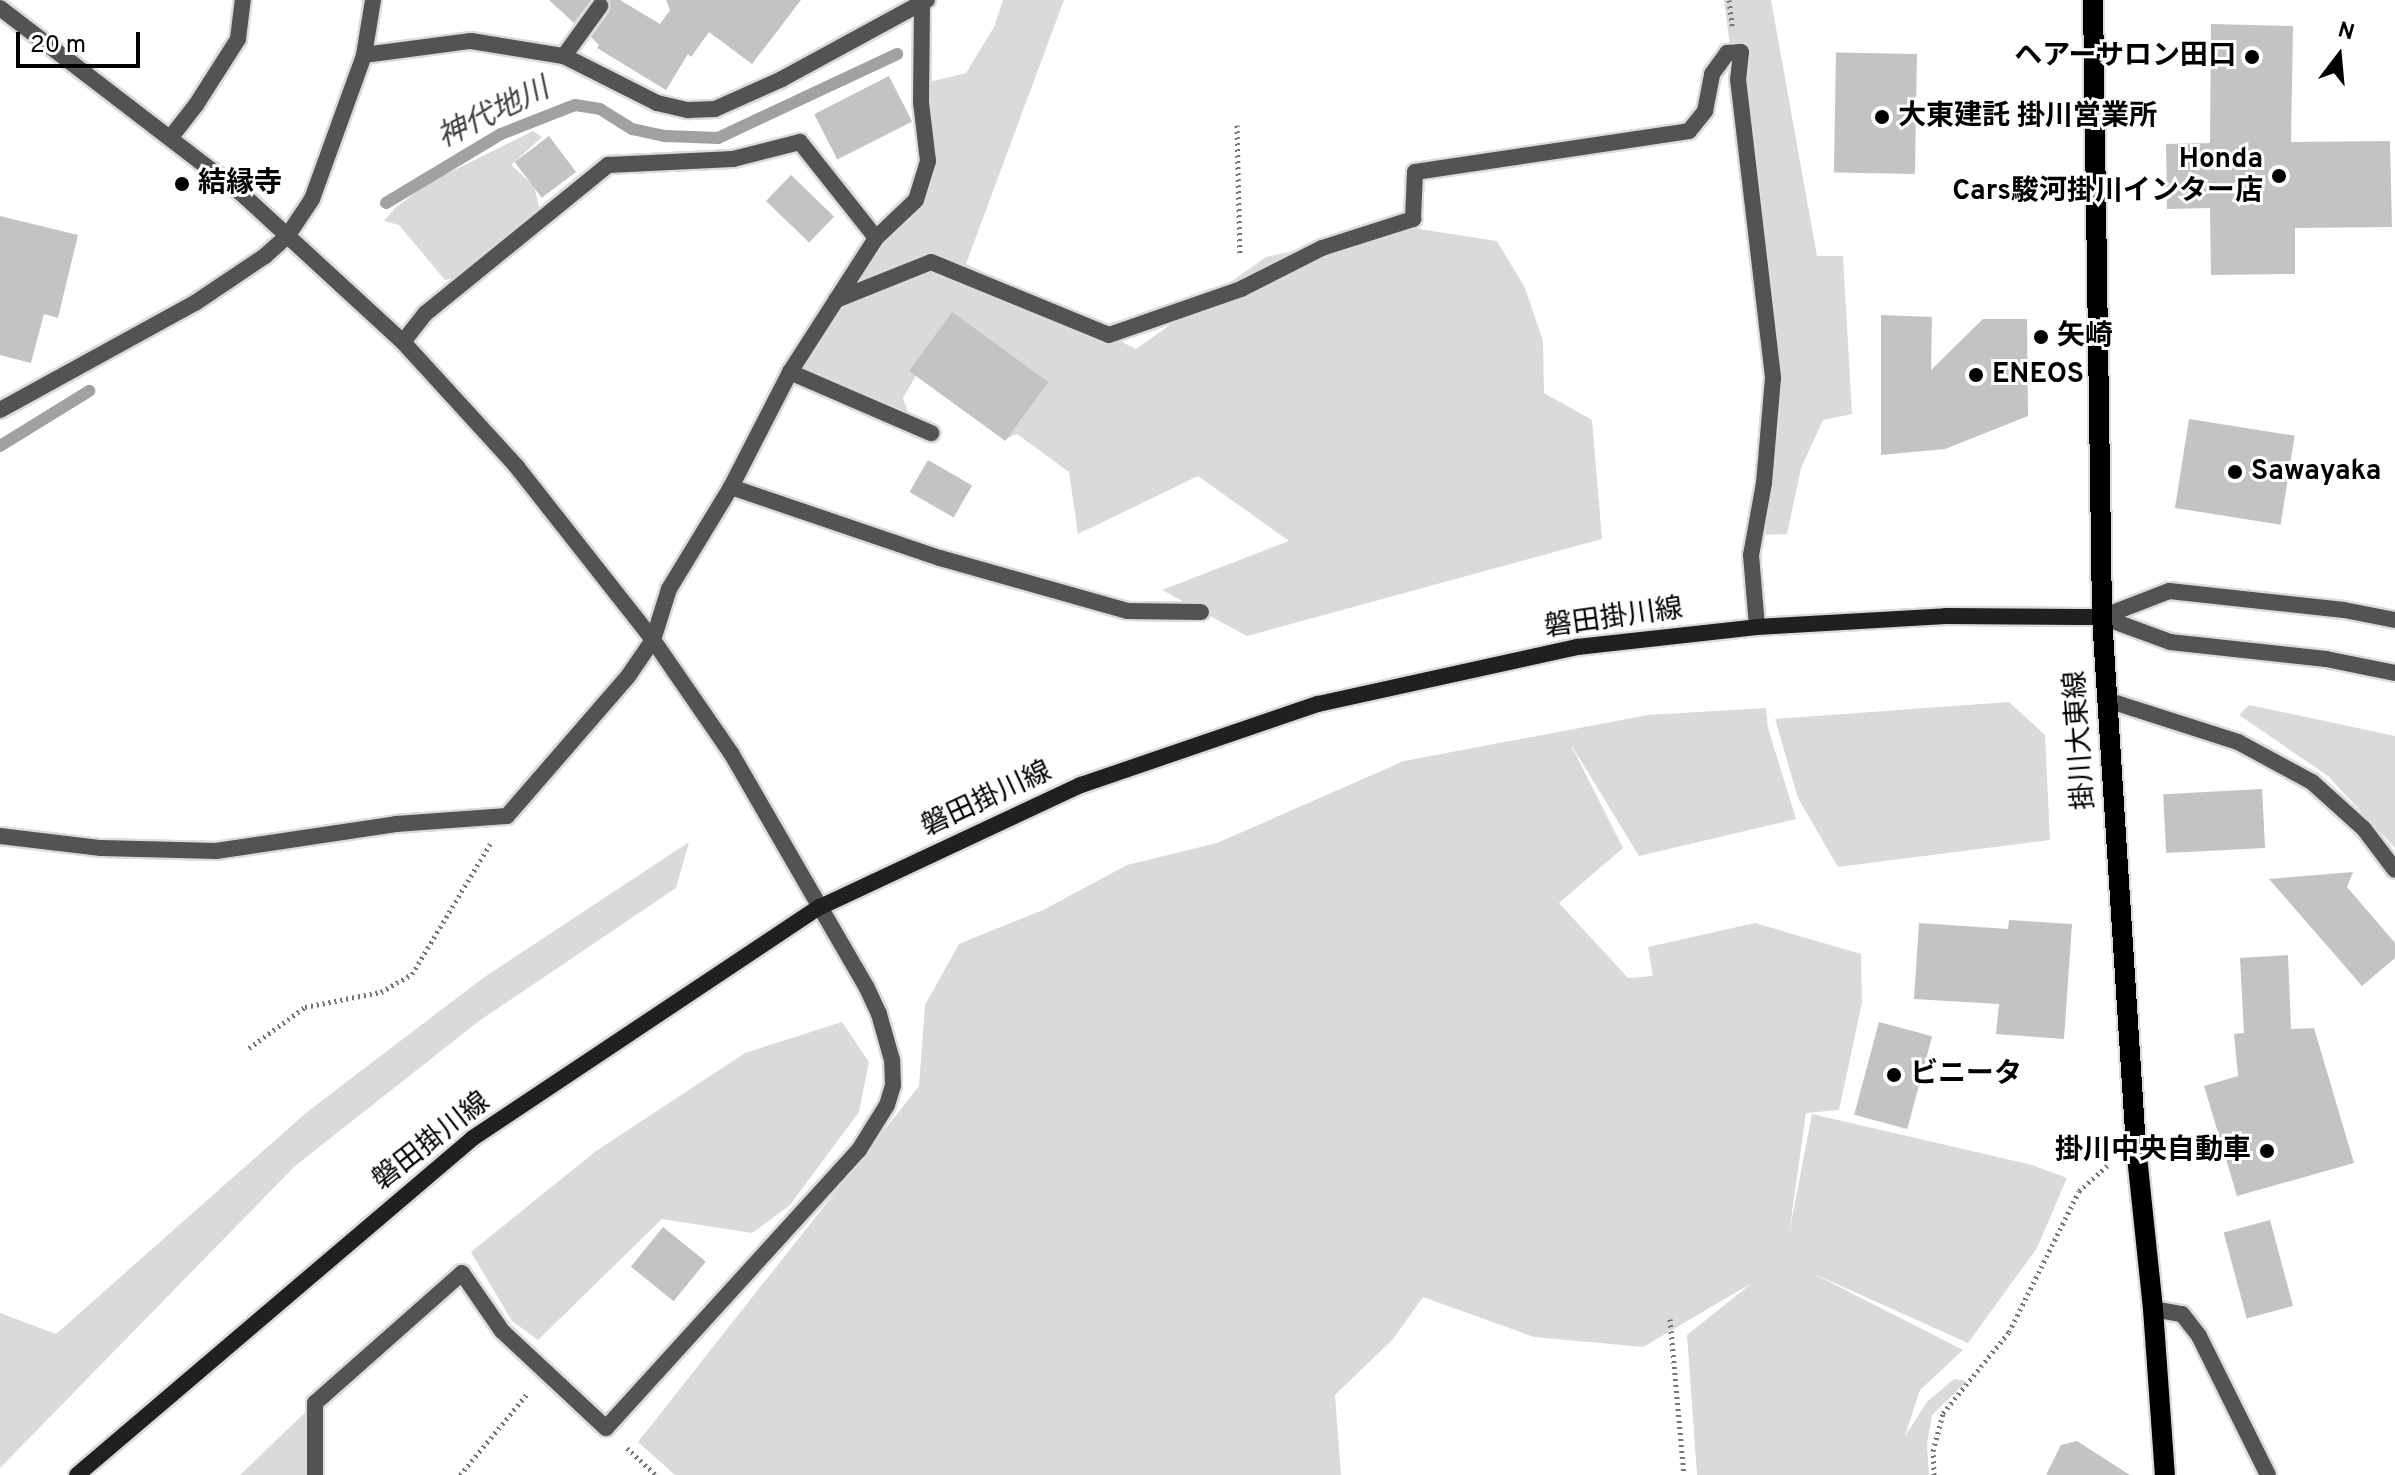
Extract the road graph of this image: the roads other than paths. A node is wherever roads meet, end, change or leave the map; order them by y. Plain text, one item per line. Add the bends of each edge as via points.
1 (243, 0) edge
2 (373, 0) edge
3 (2093, 0) edge
4 (925, 1) edge
5 (600, 6) dead end
6 (0, 8) edge
7 (364, 55) junction
8 (564, 56) junction
9 (171, 137) junction
10 (288, 235) junction
11 (876, 238) junction
12 (836, 300) junction
13 (403, 342) junction
14 (790, 372) junction
15 (0, 410) edge
16 (931, 433) dead end
17 (731, 487) junction
18 (1201, 612) dead end
19 (2102, 617) junction
20 (2395, 620) edge
21 (1757, 627) junction
22 (653, 640) junction
23 (2395, 673) edge
24 (2107, 700) junction
25 (0, 836) edge
26 (2395, 870) edge
27 (820, 907) junction
28 (2153, 1309) junction
29 (77, 1475) edge
30 (315, 1475) edge
31 (2165, 1475) edge
32 (2268, 1475) edge

1 - 9 street via 238,39
2 - 7 street
3 - 19 main road, 掛川大東線
4 - 8 street via 715,109 657,103
4 - 11 street via 921,102 928,161 916,200
5 - 8 street
6 - 9 street
7 - 8 street via 471,41
7 - 10 street via 312,199
9 - 10 street
10 - 13 street
10 - 15 street via 195,303
11 - 12 street
11 - 13 street via 800,142 733,159 608,165 426,313
12 - 14 street
12 - 21 street via 931,262 1109,335 1241,289 1322,248 1413,219 1415,172 1689,131 1705,111 1712,74 1727,53 1741,52 1738,79 1773,378 1764,483 1751,555
13 - 22 street via 517,467
14 - 16 street
14 - 17 street
17 - 18 street via 940,558 1127,611
17 - 22 street via 669,589
19 - 20 street via 2169,591
19 - 21 main road, 磐田掛川線 via 1946,616
19 - 23 street via 2170,642 2326,659
19 - 24 main road, 掛川大東線
21 - 27 main road, 磐田掛川線 via 1577,647 1318,704 1081,785
22 - 25 street via 507,816 396,824 216,851 101,848
22 - 27 street via 731,753
24 - 26 street via 2238,742 2312,782 2364,829
24 - 28 main road, 掛川大東線 via 2136,1147
27 - 29 main road, 磐田掛川線 via 473,1138
27 - 30 street via 879,1014 892,1060 887,1105 859,1150 606,1428 502,1331 462,1273 315,1403
28 - 31 main road, 掛川大東線
28 - 32 street via 2182,1314 2199,1336

